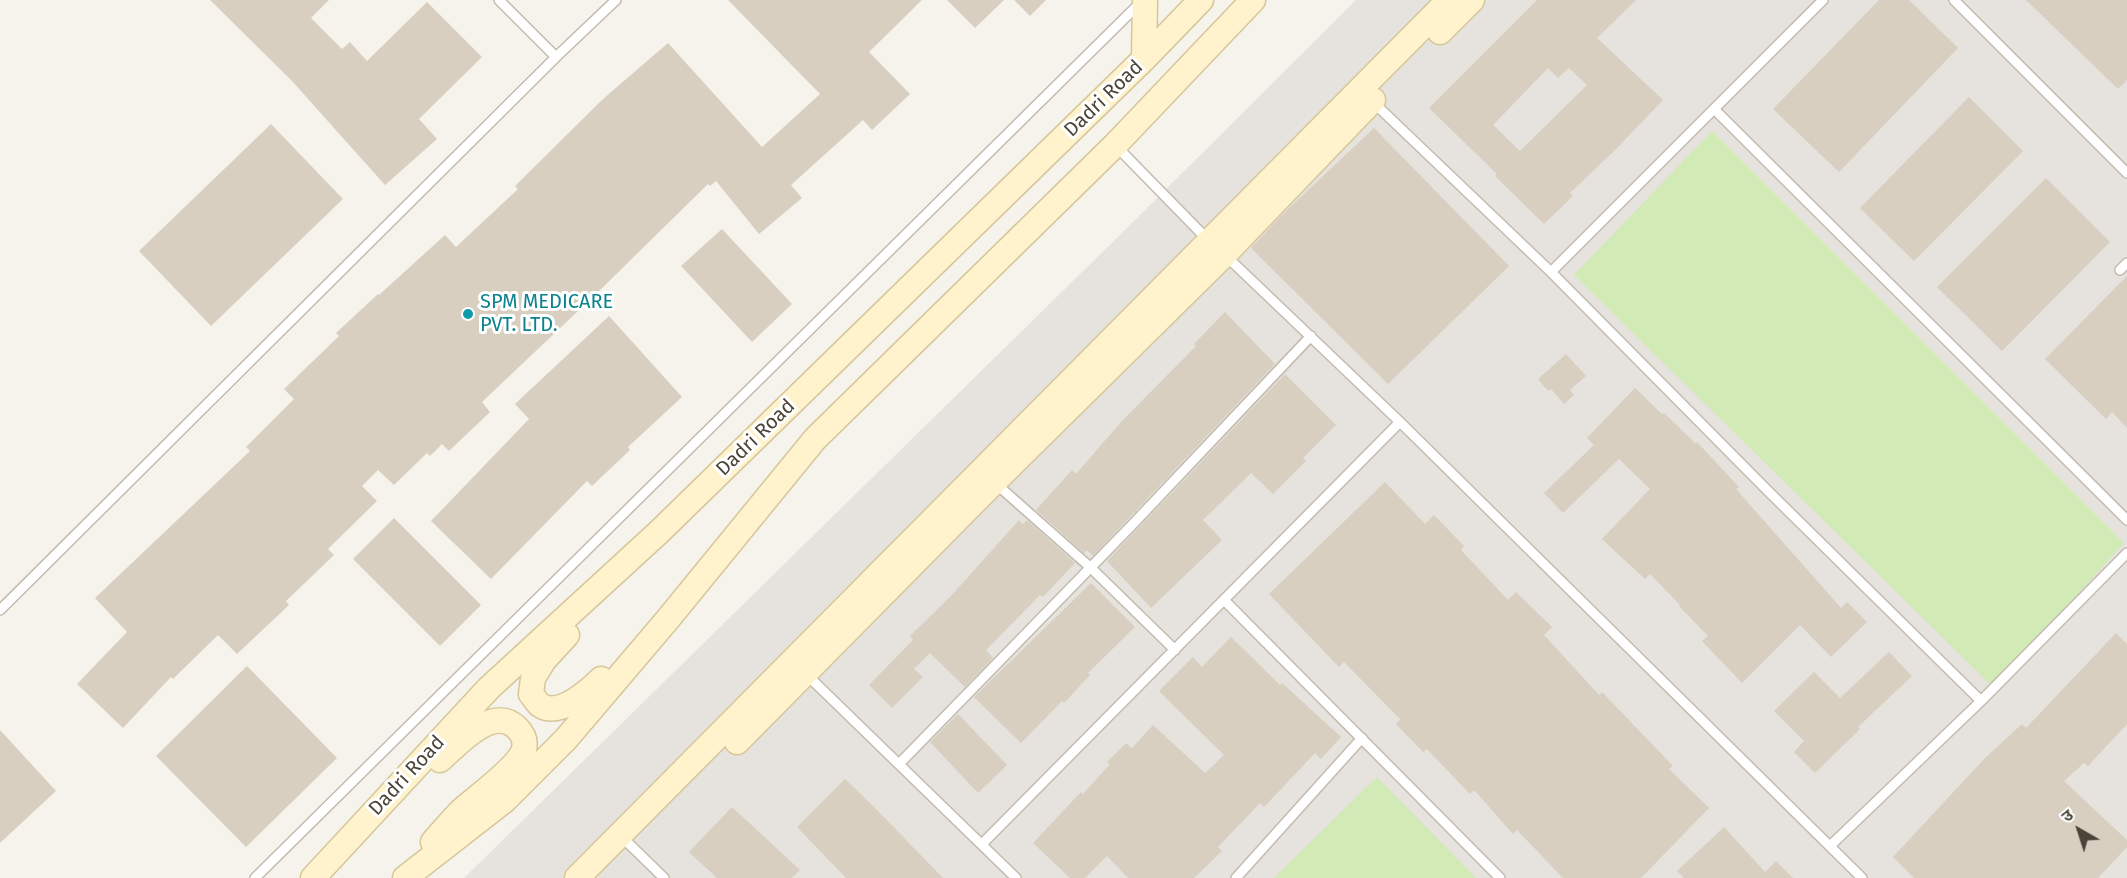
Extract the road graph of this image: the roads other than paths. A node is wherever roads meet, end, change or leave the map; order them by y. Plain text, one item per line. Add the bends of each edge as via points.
1 (499, 0) edge
2 (616, 0) edge
3 (1144, 0) edge
4 (1201, 0) edge
5 (1253, 0) edge
6 (1449, 0) edge
7 (1472, 0) edge
8 (1823, 0) edge
9 (1954, 0) edge
10 (556, 57) junction
11 (1144, 59) junction
12 (1366, 95) junction
13 (1714, 109) junction
14 (1115, 145) junction
15 (2127, 173) edge
16 (1217, 248) junction
17 (2127, 263) edge
18 (2120, 270) dead end
19 (1551, 272) junction
20 (1311, 336) junction
21 (1400, 422) junction
22 (988, 476) junction
23 (2127, 520) edge
24 (659, 532) junction
25 (2127, 553) edge
26 (1090, 567) junction
27 (1224, 600) junction
28 (0, 610) edge
29 (668, 619) junction
30 (1175, 650) junction
31 (800, 668) junction
32 (1981, 701) junction
33 (1362, 738) junction
34 (900, 763) junction
35 (360, 827) junction
36 (626, 841) junction
37 (982, 844) junction
38 (1830, 846) junction
39 (255, 878) edge
40 (312, 878) edge
41 (403, 878) edge
42 (577, 878) edge
43 (601, 878) edge
44 (664, 878) edge
45 (1016, 878) edge
46 (1236, 878) edge
47 (1500, 878) edge
48 (1862, 878) edge

1 - 10 lane
2 - 10 lane
3 - 11 main road
3 - 39 lane
4 - 11 main road, Dadri Road
5 - 14 main road, Dadri Road
6 - 12 main road
7 - 12 main road
8 - 13 lane
9 - 15 lane
10 - 28 lane
11 - 24 main road, Dadri Road
12 - 16 main road
12 - 19 lane
13 - 19 lane
13 - 23 lane
14 - 16 lane
14 - 29 main road, Dadri Road via 815,440
16 - 20 lane
16 - 22 main road
17 - 18 lane
19 - 32 lane
20 - 21 lane
20 - 26 lane
21 - 27 lane
21 - 38 lane
22 - 26 lane
22 - 31 main road
24 - 29 main road via 544,660 533,678 531,694 540,705 554,709 574,701 588,692 634,644
24 - 35 main road, Dadri Road via 489,688
25 - 32 lane
26 - 30 lane
26 - 34 lane
27 - 30 lane
27 - 33 lane
29 - 41 main road, Dadri Road via 566,739 505,800
30 - 37 lane
31 - 34 lane
31 - 36 main road
32 - 38 lane
33 - 46 lane
33 - 47 lane
34 - 37 lane
35 - 40 main road, Dadri Road
35 - 41 main road via 474,731 492,721 504,720 524,736 524,750 507,771 461,812
36 - 42 main road
36 - 43 main road
36 - 44 lane
37 - 45 lane
38 - 48 lane

